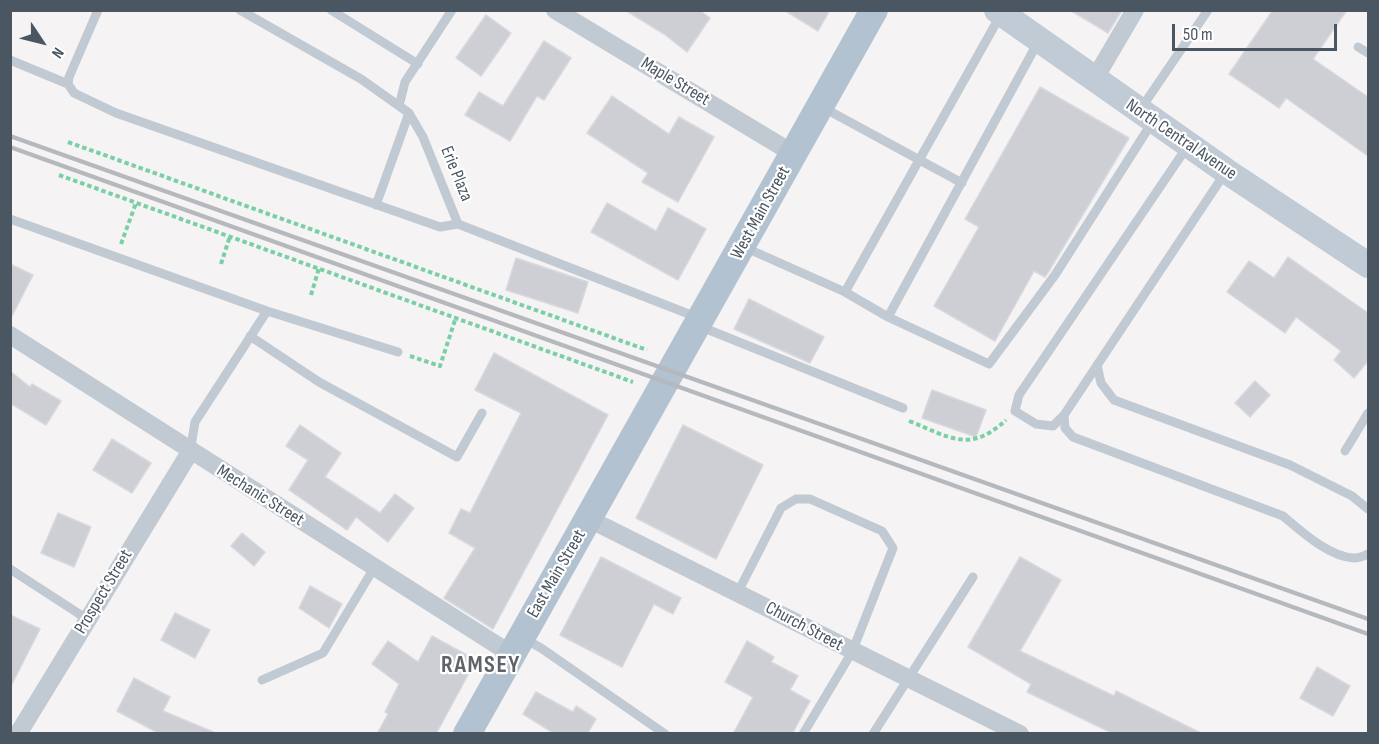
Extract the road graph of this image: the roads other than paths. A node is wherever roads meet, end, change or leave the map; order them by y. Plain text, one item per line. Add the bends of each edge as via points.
1 (98, 10) edge
2 (240, 10) edge
3 (331, 10) edge
4 (452, 10) edge
5 (555, 10) edge
6 (874, 10) edge
7 (1135, 10) edge
8 (1208, 10) edge
9 (999, 12) edge
10 (1038, 41) junction
11 (1358, 47) dead end
12 (1368, 53) edge
13 (10, 60) edge
14 (418, 64) junction
15 (1094, 80) junction
16 (68, 84) junction
17 (399, 106) junction
18 (821, 106) junction
19 (409, 113) junction
20 (1146, 116) junction
21 (1188, 145) junction
22 (794, 154) junction
23 (919, 161) junction
24 (1226, 171) junction
25 (962, 183) junction
26 (376, 205) junction
27 (10, 219) edge
28 (458, 224) junction
29 (742, 246) junction
30 (1368, 265) edge
31 (845, 292) junction
32 (267, 311) junction
33 (888, 316) junction
34 (699, 322) junction
35 (10, 335) edge
36 (250, 336) junction
37 (398, 352) road end
38 (1097, 365) junction
39 (903, 408) dead end
40 (482, 413) dead end
41 (1368, 413) edge
42 (646, 415) joint
43 (1064, 415) junction
44 (1345, 451) dead end
45 (190, 452) junction
46 (1368, 509) edge
47 (589, 519) junction
48 (1368, 554) edge
49 (374, 568) junction
50 (10, 569) edge
51 (973, 577) dead end
52 (738, 592) junction
53 (87, 619) junction
54 (515, 645) junction
55 (852, 652) junction
56 (906, 678) junction
57 (262, 680) dead end
58 (18, 734) edge
59 (467, 734) edge
60 (665, 734) edge
61 (803, 734) edge
62 (873, 734) edge
63 (1020, 734) edge

1 - 16 lane
2 - 17 lane, Erie Plaza
3 - 14 lane
4 - 14 lane
5 - 22 street, Maple Street
6 - 18 main road, West Main Street
7 - 15 street
8 - 20 lane
9 - 10 main road, North Central Avenue
9 - 23 lane
10 - 15 main road, North Central Avenue
10 - 25 lane
11 - 12 lane
13 - 16 lane
14 - 17 lane via 405,82
15 - 20 main road, North Central Avenue
16 - 26 lane via 74,93 116,113
17 - 19 lane, Erie Plaza
18 - 22 main road, West Main Street
18 - 23 lane
19 - 26 lane
19 - 28 lane, Erie Plaza via 423,137
20 - 21 main road, North Central Avenue
20 - 33 lane via 1055,275 989,364
21 - 24 main road, North Central Avenue
21 - 43 lane via 1019,395 1015,411 1036,424 1053,426
22 - 29 main road, West Main Street
23 - 25 lane
23 - 31 lane
24 - 30 main road, North Central Avenue
24 - 38 lane
25 - 33 lane
26 - 28 lane via 440,227
27 - 32 lane
28 - 34 lane, Erie Plaza
29 - 31 lane
29 - 34 main road, West Main Street
31 - 33 lane
32 - 36 lane
32 - 37 lane
34 - 39 lane, Erie Plaza
34 - 42 main road, West Main Street
35 - 45 street, Mechanic Street
36 - 40 lane via 319,382 457,457
36 - 45 lane via 195,422
38 - 43 lane
38 - 46 lane via 1101,383 1114,400 1290,465 1352,496
41 - 44 lane
42 - 47 main road, East Main Street
43 - 48 lane via 1065,428 1073,437 1283,516 1301,532 1334,551 1355,558
45 - 49 street, Mechanic Street
45 - 53 street, Prospect Street
47 - 52 street, Church Street
47 - 54 main road, East Main Street
49 - 54 street, Mechanic Street
49 - 57 lane via 323,653
50 - 53 lane
51 - 56 lane
52 - 55 street, Church Street
52 - 55 lane via 781,508 796,499 810,499 882,531 893,548
53 - 58 street, Prospect Street
54 - 59 main road, East Main Street
54 - 60 lane via 541,648
55 - 56 street, Church Street
55 - 61 lane
56 - 62 lane
56 - 63 street, Church Street

